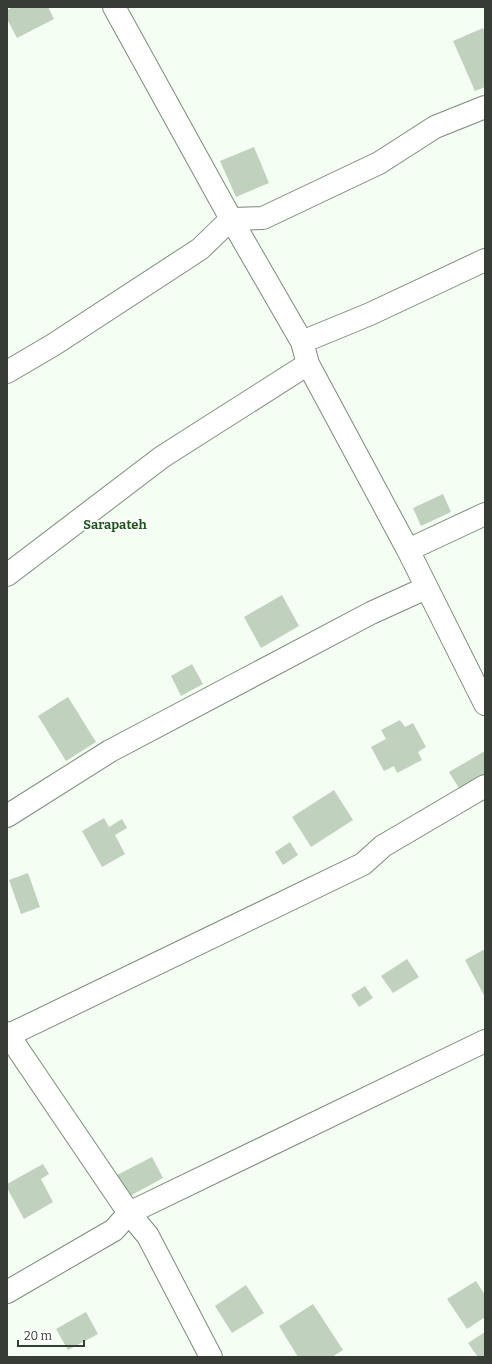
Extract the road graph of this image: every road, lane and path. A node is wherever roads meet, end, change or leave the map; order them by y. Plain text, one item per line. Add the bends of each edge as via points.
1 (114, 7) edge
2 (485, 107) edge
3 (231, 219) junction
4 (485, 260) edge
5 (302, 342) junction
6 (308, 364) junction
7 (7, 372) edge
8 (485, 514) edge
9 (408, 550) junction
10 (7, 575) edge
11 (426, 588) junction
12 (485, 704) edge
13 (485, 786) edge
14 (7, 816) edge
15 (8, 1034) edge
16 (485, 1041) edge
17 (129, 1213) junction
18 (7, 1292) edge
19 (211, 1357) edge

1 - 3 street
2 - 3 street via 435,127 379,163 263,218
3 - 5 street
3 - 7 street via 200,249
4 - 5 street via 370,314
5 - 6 street
6 - 9 street
6 - 10 street via 162,457
8 - 9 street
9 - 11 street
11 - 12 street
11 - 14 street via 371,614 110,751
13 - 15 street via 383,846 363,864
15 - 17 street
16 - 17 street
17 - 18 street via 114,1230
17 - 19 street via 148,1236

